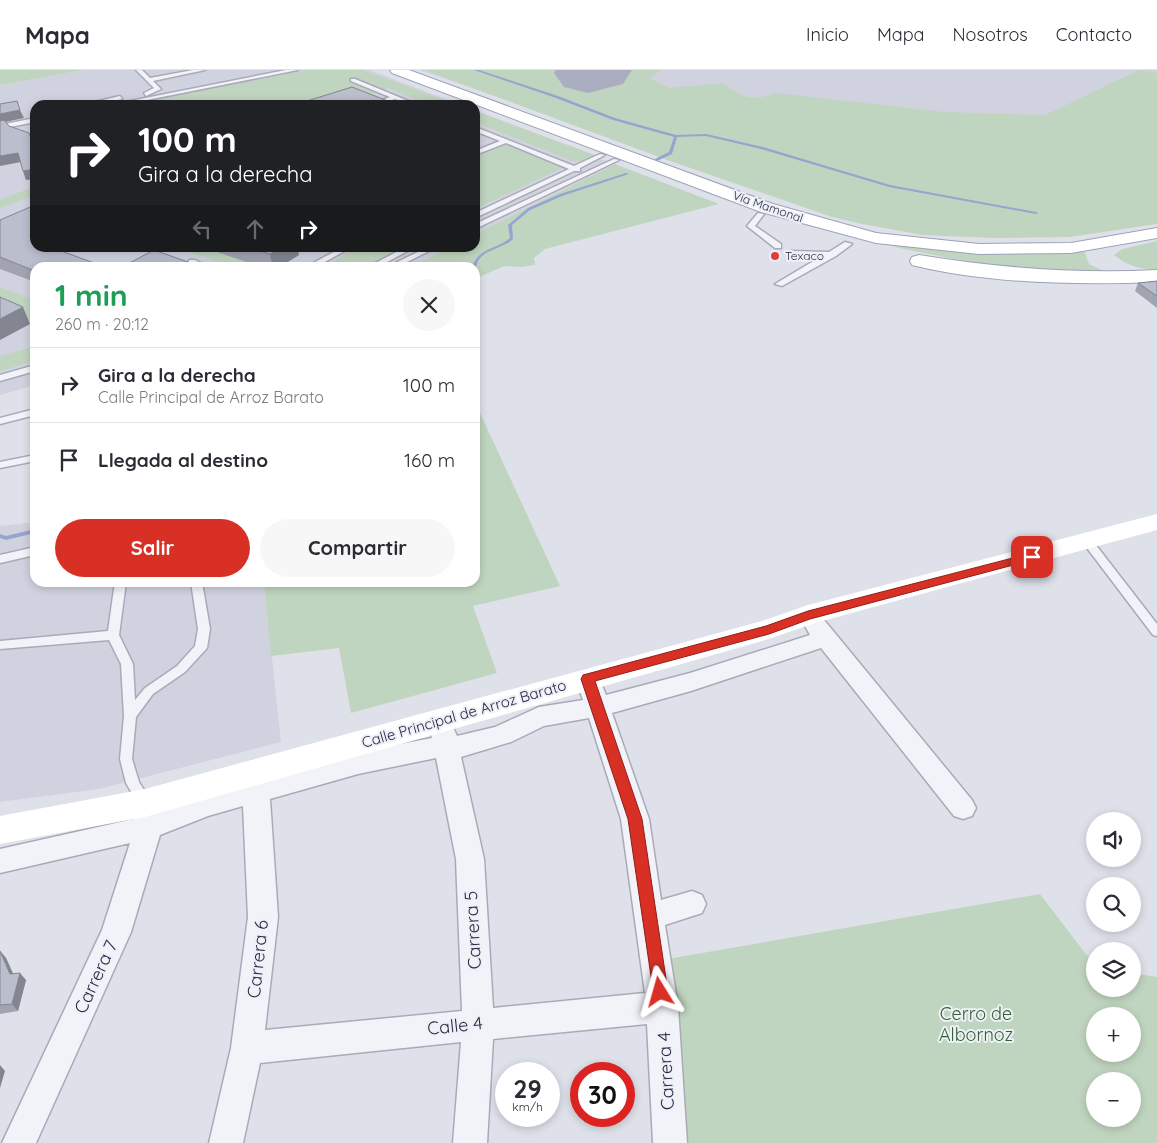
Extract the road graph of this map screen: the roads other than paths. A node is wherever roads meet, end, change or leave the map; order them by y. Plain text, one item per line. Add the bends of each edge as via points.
1 (139, 70) edge
2 (184, 70) edge
3 (202, 70) edge
4 (294, 70) edge
5 (381, 70) edge
6 (397, 70) edge
7 (147, 78) junction
8 (353, 80) dead end
9 (395, 97) junction
10 (110, 100) edge
11 (139, 100) edge
12 (386, 100) edge
13 (401, 100) edge
14 (462, 100) edge
15 (477, 100) edge
16 (480, 101) edge
17 (480, 107) edge
18 (30, 115) edge
19 (0, 121) edge
20 (30, 121) edge
21 (10, 125) junction
22 (0, 127) edge
23 (480, 131) edge
24 (15, 132) edge
25 (506, 141) junction
26 (480, 150) edge
27 (609, 157) junction
28 (574, 169) junction
29 (587, 174) junction
30 (480, 214) edge
31 (760, 214) junction
32 (480, 225) edge
33 (1157, 233) edge
34 (1109, 242) junction
35 (848, 244) junction
36 (778, 246) dead end
37 (338, 252) edge
38 (401, 252) edge
39 (422, 252) edge
40 (794, 253) dead end
41 (833, 254) junction
42 (319, 262) edge
43 (381, 262) edge
44 (401, 262) edge
45 (1150, 277) edge
46 (779, 284) dead end
47 (30, 369) edge
48 (30, 377) edge
49 (0, 378) edge
50 (0, 385) edge
51 (30, 413) edge
52 (0, 421) edge
53 (30, 459) edge
54 (0, 465) edge
55 (1157, 522) edge
56 (1088, 542) junction
57 (30, 552) edge
58 (0, 559) edge
59 (120, 587) edge
60 (197, 587) edge
61 (817, 627) junction
62 (1157, 632) edge
63 (113, 635) junction
64 (0, 645) edge
65 (588, 679) junction
66 (597, 707) junction
67 (130, 716) junction
68 (443, 734) junction
69 (256, 782) junction
70 (964, 808) dead end
71 (147, 815) junction
72 (0, 830) edge
73 (0, 861) edge
74 (692, 904) dead end
75 (649, 916) junction
76 (662, 1007) junction
77 (478, 1024) junction
78 (247, 1048) junction
79 (19, 1143) edge
80 (226, 1143) edge
81 (470, 1143) edge
82 (670, 1143) edge

1 - 7 lane
2 - 7 lane
3 - 7 lane
4 - 11 lane
5 - 14 main road, Vía Mamonal
6 - 15 main road, Vía Mamonal
7 - 10 lane via 158,89 156,91
8 - 9 lane
9 - 12 lane
9 - 13 lane
16 - 34 main road, Vía Mamonal via 767,208 876,238 978,249 1071,248
17 - 27 main road, Vía Mamonal
18 - 19 lane
20 - 21 lane
21 - 22 lane
21 - 24 lane
23 - 25 lane
25 - 26 lane
25 - 28 lane
27 - 28 lane
27 - 29 lane
27 - 31 main road, Vía Mamonal
28 - 29 lane
28 - 30 lane
29 - 32 lane
31 - 35 main road, Vía Mamonal
31 - 36 lane via 751,226
33 - 34 main road, Vía Mamonal
34 - 45 main road via 1096,249 1094,254 1098,260 1116,271
35 - 41 lane
35 - 45 main road, Vía Mamonal via 987,272 1074,278
37 - 42 lane
38 - 43 lane
39 - 44 lane
40 - 41 lane
41 - 46 lane
47 - 49 lane
48 - 50 lane
51 - 52 lane
53 - 54 lane
55 - 56 main road, Calle Principal de Arroz Barato
56 - 61 main road, Calle Principal de Arroz Barato
56 - 62 lane
57 - 58 lane
59 - 63 lane
60 - 67 lane via 204,629 201,648 181,669 149,691
61 - 65 main road, Calle Principal de Arroz Barato via 769,629
61 - 66 street via 691,682
61 - 70 street
63 - 64 lane
63 - 67 lane via 126,664
65 - 66 street, Carrera 4
65 - 68 main road, Calle Principal de Arroz Barato
66 - 68 street via 539,717 502,735 462,747
66 - 75 street, Carrera 4 via 635,819
67 - 71 lane via 126,759
68 - 69 main road, Calle Principal de Arroz Barato
68 - 77 street, Carrera 5 via 470,859
69 - 71 main road, Calle Principal de Arroz Barato
69 - 78 street, Carrera 6 via 263,917
71 - 72 main road, Calle Principal de Arroz Barato
71 - 73 street
71 - 79 street, Carrera 7 via 116,932
74 - 75 street
75 - 76 street, Carrera 4
76 - 77 street, Calle 4
76 - 82 street, Carrera 4
77 - 78 street, Calle 4
77 - 81 street, Carrera 5
78 - 80 street, Carrera 6

